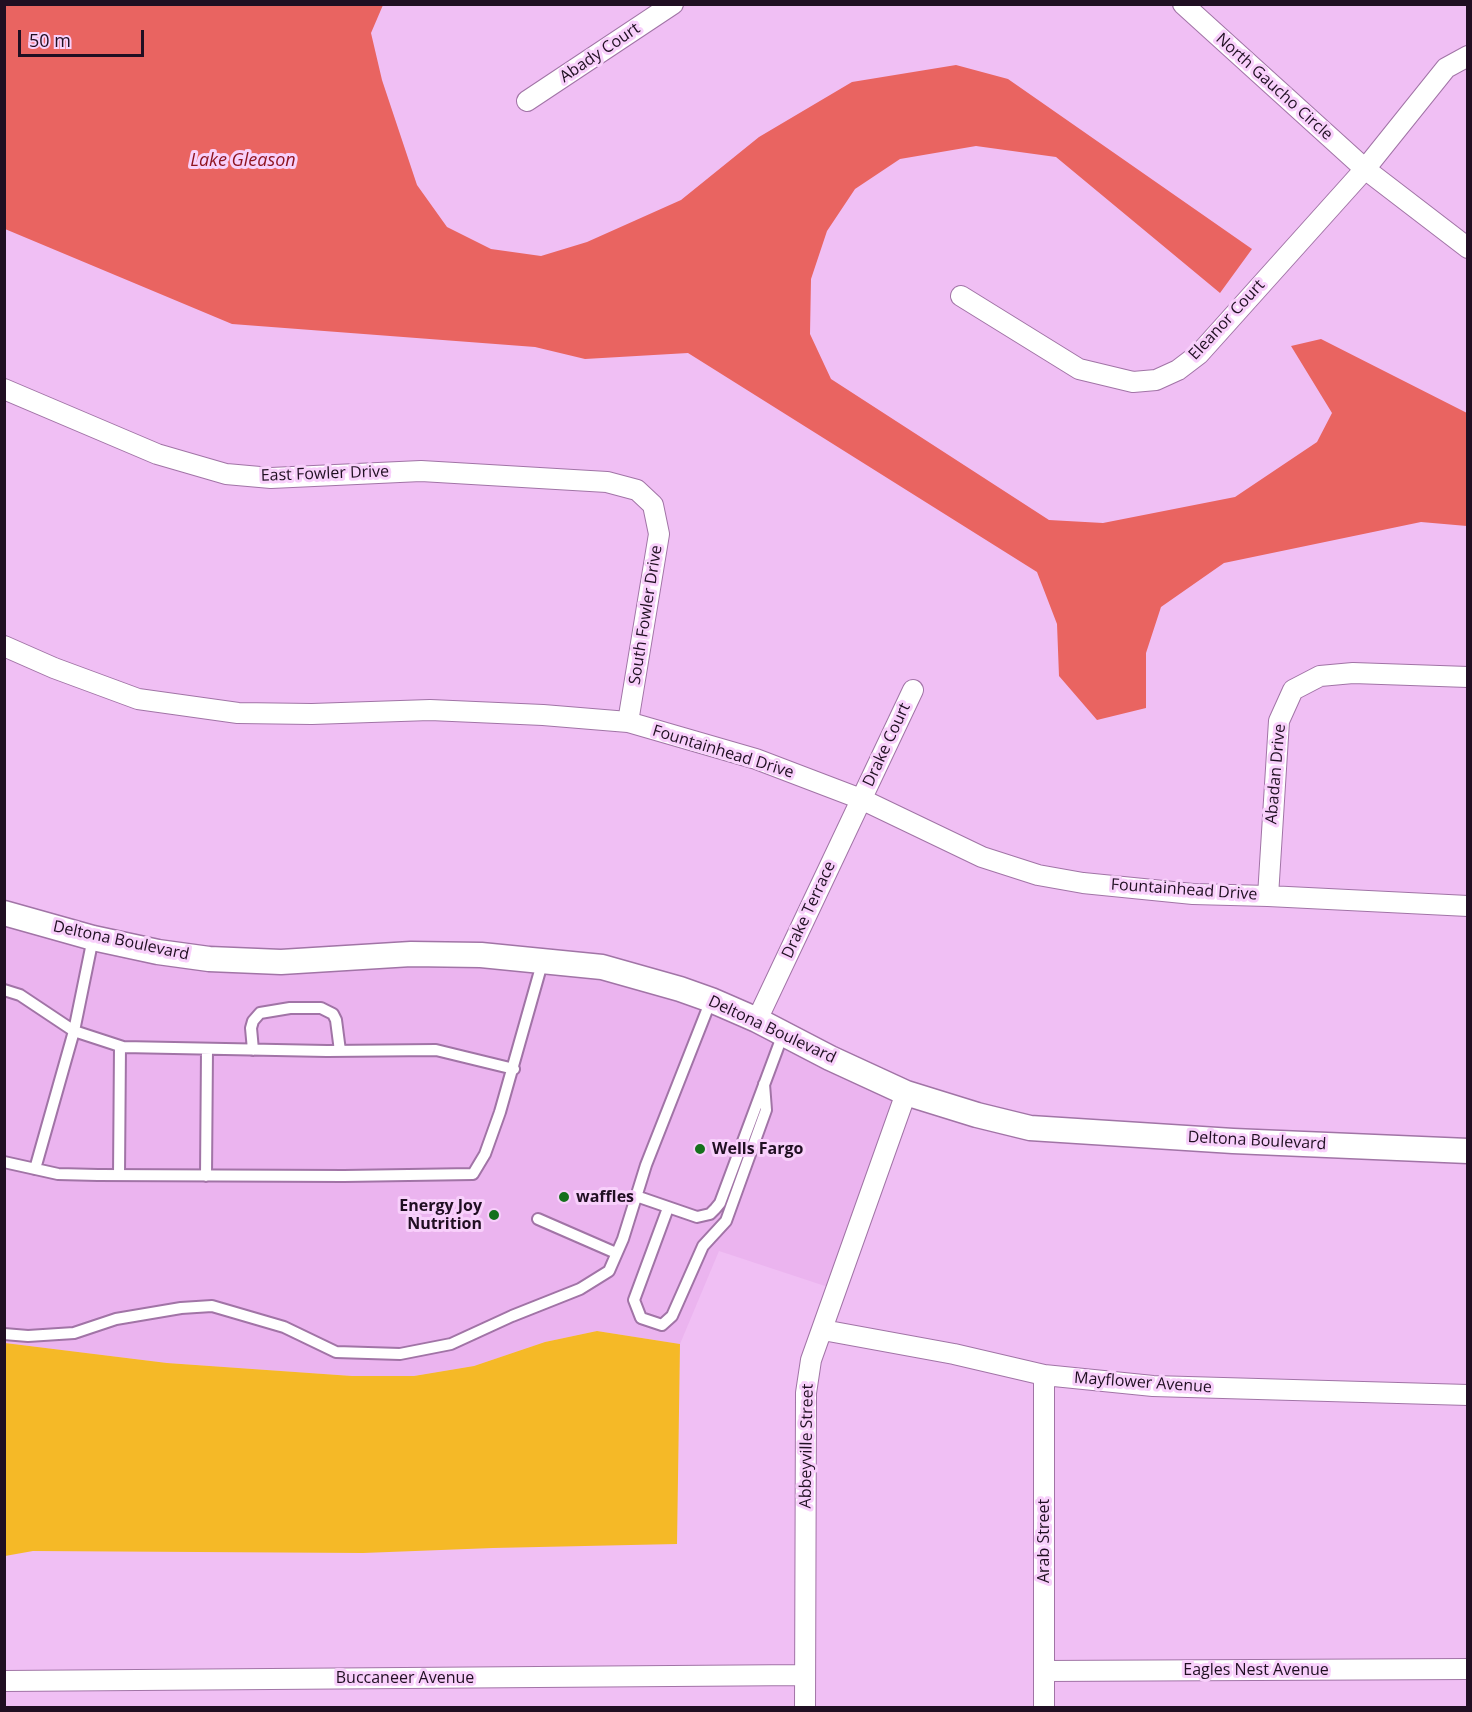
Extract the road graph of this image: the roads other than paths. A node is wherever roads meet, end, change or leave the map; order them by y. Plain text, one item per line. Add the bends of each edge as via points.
1 (673, 4) edge
2 (1183, 4) edge
3 (1467, 56) edge
4 (527, 102) dead end
5 (1365, 169) junction
6 (1467, 248) edge
7 (961, 296) dead end
8 (4, 389) edge
9 (653, 508) joint
10 (4, 646) edge
11 (1467, 676) edge
12 (913, 690) dead end
13 (628, 722) junction
14 (861, 799) junction
15 (1268, 896) junction
16 (1467, 906) edge
17 (4, 913) edge
18 (93, 938) junction
19 (543, 960) junction
20 (4, 990) edge
21 (711, 1000) junction
22 (757, 1020) junction
23 (74, 1031) junction
24 (783, 1033) junction
25 (120, 1046) junction
26 (207, 1050) junction
27 (253, 1050) junction
28 (340, 1051) junction
29 (514, 1069) junction
30 (764, 1084) junction
31 (906, 1093) junction
32 (1467, 1151) edge
33 (4, 1162) edge
34 (35, 1168) junction
35 (119, 1175) junction
36 (206, 1176) junction
37 (636, 1196) junction
38 (668, 1208) junction
39 (538, 1219) dead end
40 (616, 1253) junction
41 (823, 1330) junction
42 (4, 1334) edge
43 (1044, 1374) junction
44 (1467, 1395) edge
45 (1467, 1669) edge
46 (1044, 1671) junction
47 (805, 1675) junction
48 (4, 1681) edge
49 (805, 1707) edge
50 (1044, 1707) edge

1 - 4 street, Abady Court
2 - 5 street, North Gaucho Circle
3 - 5 street, Eleanor Court via 1446,68
5 - 6 street, North Gaucho Circle
5 - 7 street, Eleanor Court via 1198,354 1178,370 1156,380 1133,382 1079,369
8 - 9 street, East Fowler Drive via 157,454 226,474 270,478 421,471 607,482 637,490
9 - 13 street, South Fowler Drive via 659,534
10 - 13 street, Fountainhead Drive via 138,699 238,713 430,710
11 - 15 street, Abadan Drive via 1353,672 1320,676 1293,690 1279,721
12 - 14 street, Drake Court
13 - 14 street, Fountainhead Drive via 756,759
14 - 15 street, Fountainhead Drive via 982,857 1038,875 1193,894
14 - 22 street, Drake Terrace
15 - 16 street, Fountainhead Drive
17 - 18 street, Deltona Boulevard
18 - 19 street, Deltona Boulevard via 209,959 281,962 423,954
18 - 23 lane
19 - 21 street, Deltona Boulevard via 602,967
19 - 29 lane
20 - 23 lane via 20,995
21 - 22 street, Deltona Boulevard
21 - 37 lane
22 - 24 street, Deltona Boulevard
23 - 25 lane
23 - 34 lane
24 - 30 lane
24 - 31 street, Deltona Boulevard
25 - 26 lane
25 - 35 lane
26 - 27 lane
26 - 36 lane
27 - 28 lane
27 - 28 lane via 251,1028 260,1013 321,1008 336,1020
28 - 29 lane via 436,1050
29 - 36 lane via 485,1154 473,1174
30 - 38 lane via 720,1203 710,1214 697,1216
30 - 38 lane via 766,1110 726,1221 702,1246 672,1316 662,1325 641,1318 634,1300
31 - 32 street, Deltona Boulevard via 1030,1128
31 - 41 street, Abbeyville Street
33 - 34 lane
34 - 35 lane via 58,1174
35 - 36 lane
37 - 38 lane
37 - 40 lane
39 - 40 lane
40 - 42 lane via 609,1271 580,1289 451,1344 400,1354 336,1352 284,1327 212,1306 116,1320 74,1333
41 - 43 street, Mayflower Avenue
41 - 47 street, Abbeyville Street via 811,1360 806,1393
43 - 44 street, Mayflower Avenue via 1153,1386
43 - 46 street, Arab Street
45 - 46 street, Eagles Nest Avenue
46 - 50 street, Arab Street
47 - 48 street, Buccaneer Avenue
47 - 49 street, Abbeyville Street

